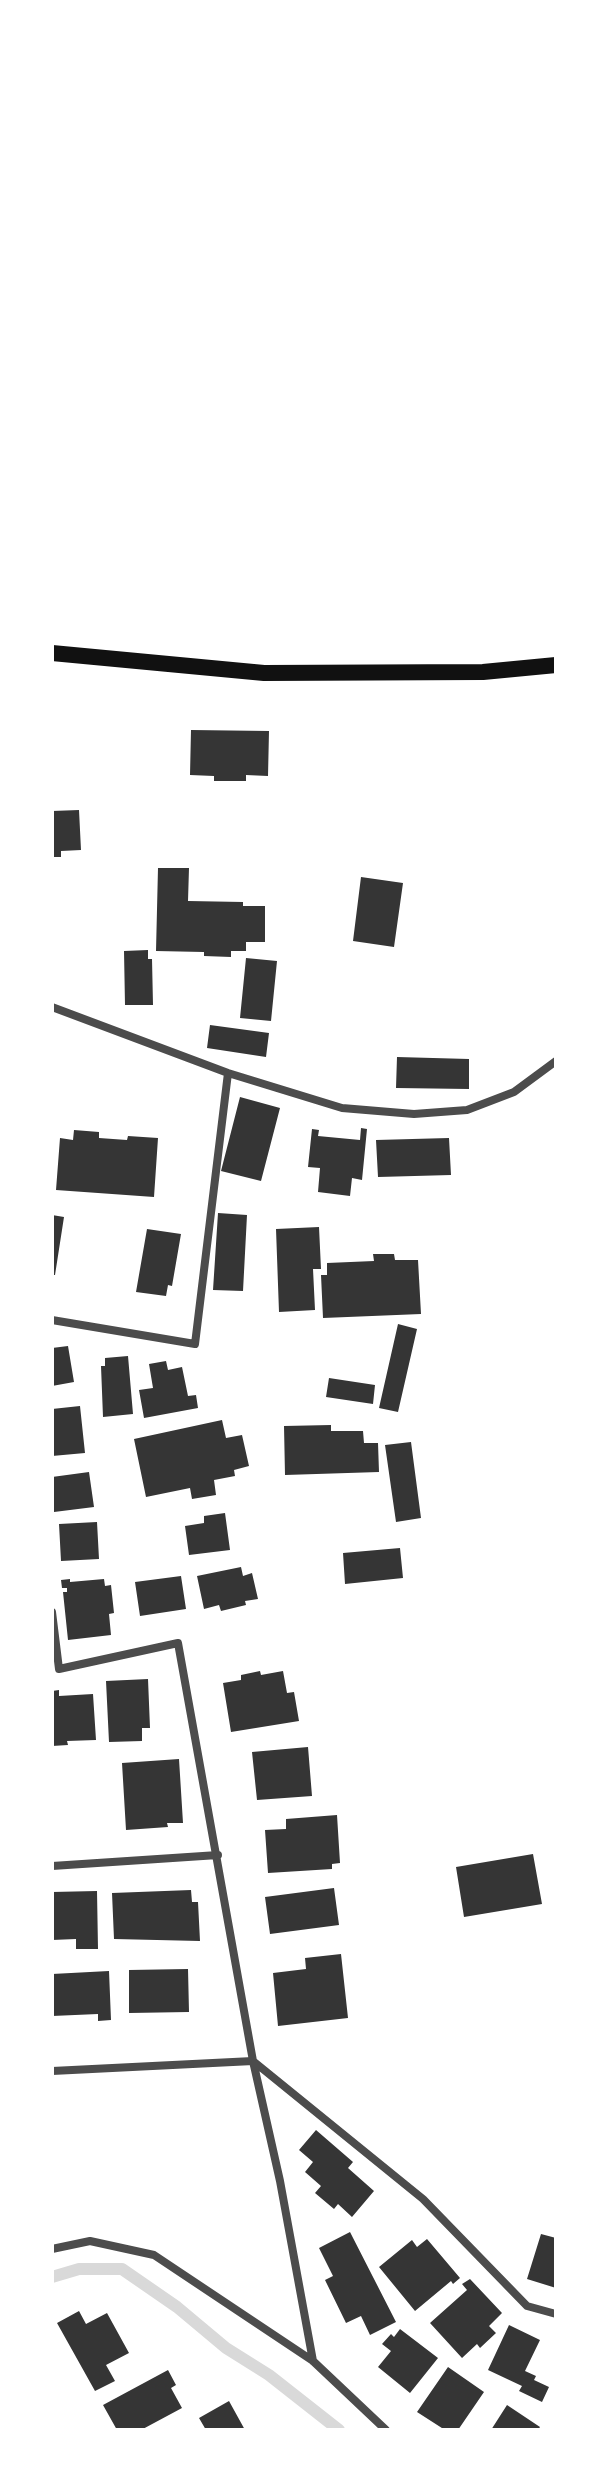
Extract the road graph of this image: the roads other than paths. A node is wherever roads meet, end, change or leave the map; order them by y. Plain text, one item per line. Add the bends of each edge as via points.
1 (52, 653) edge
2 (556, 665) edge
3 (52, 1007) edge
4 (556, 1061) edge
5 (228, 1073) junction
6 (52, 1320) edge
7 (52, 1612) edge
8 (218, 1855) junction
9 (52, 1866) edge
10 (253, 2061) junction
11 (52, 2071) edge
12 (52, 2249) edge
13 (556, 2314) edge
14 (313, 2361) junction
15 (386, 2430) edge

1 - 2 main road via 264,673 483,672
3 - 5 street
4 - 5 street via 514,1092 467,1110 414,1114 342,1108
5 - 6 street via 195,1344
7 - 8 street via 59,1669 178,1643
8 - 9 street
8 - 10 street
10 - 11 street
10 - 13 street via 423,2199 527,2306
10 - 14 street
12 - 14 street via 90,2241 154,2255
14 - 15 street

